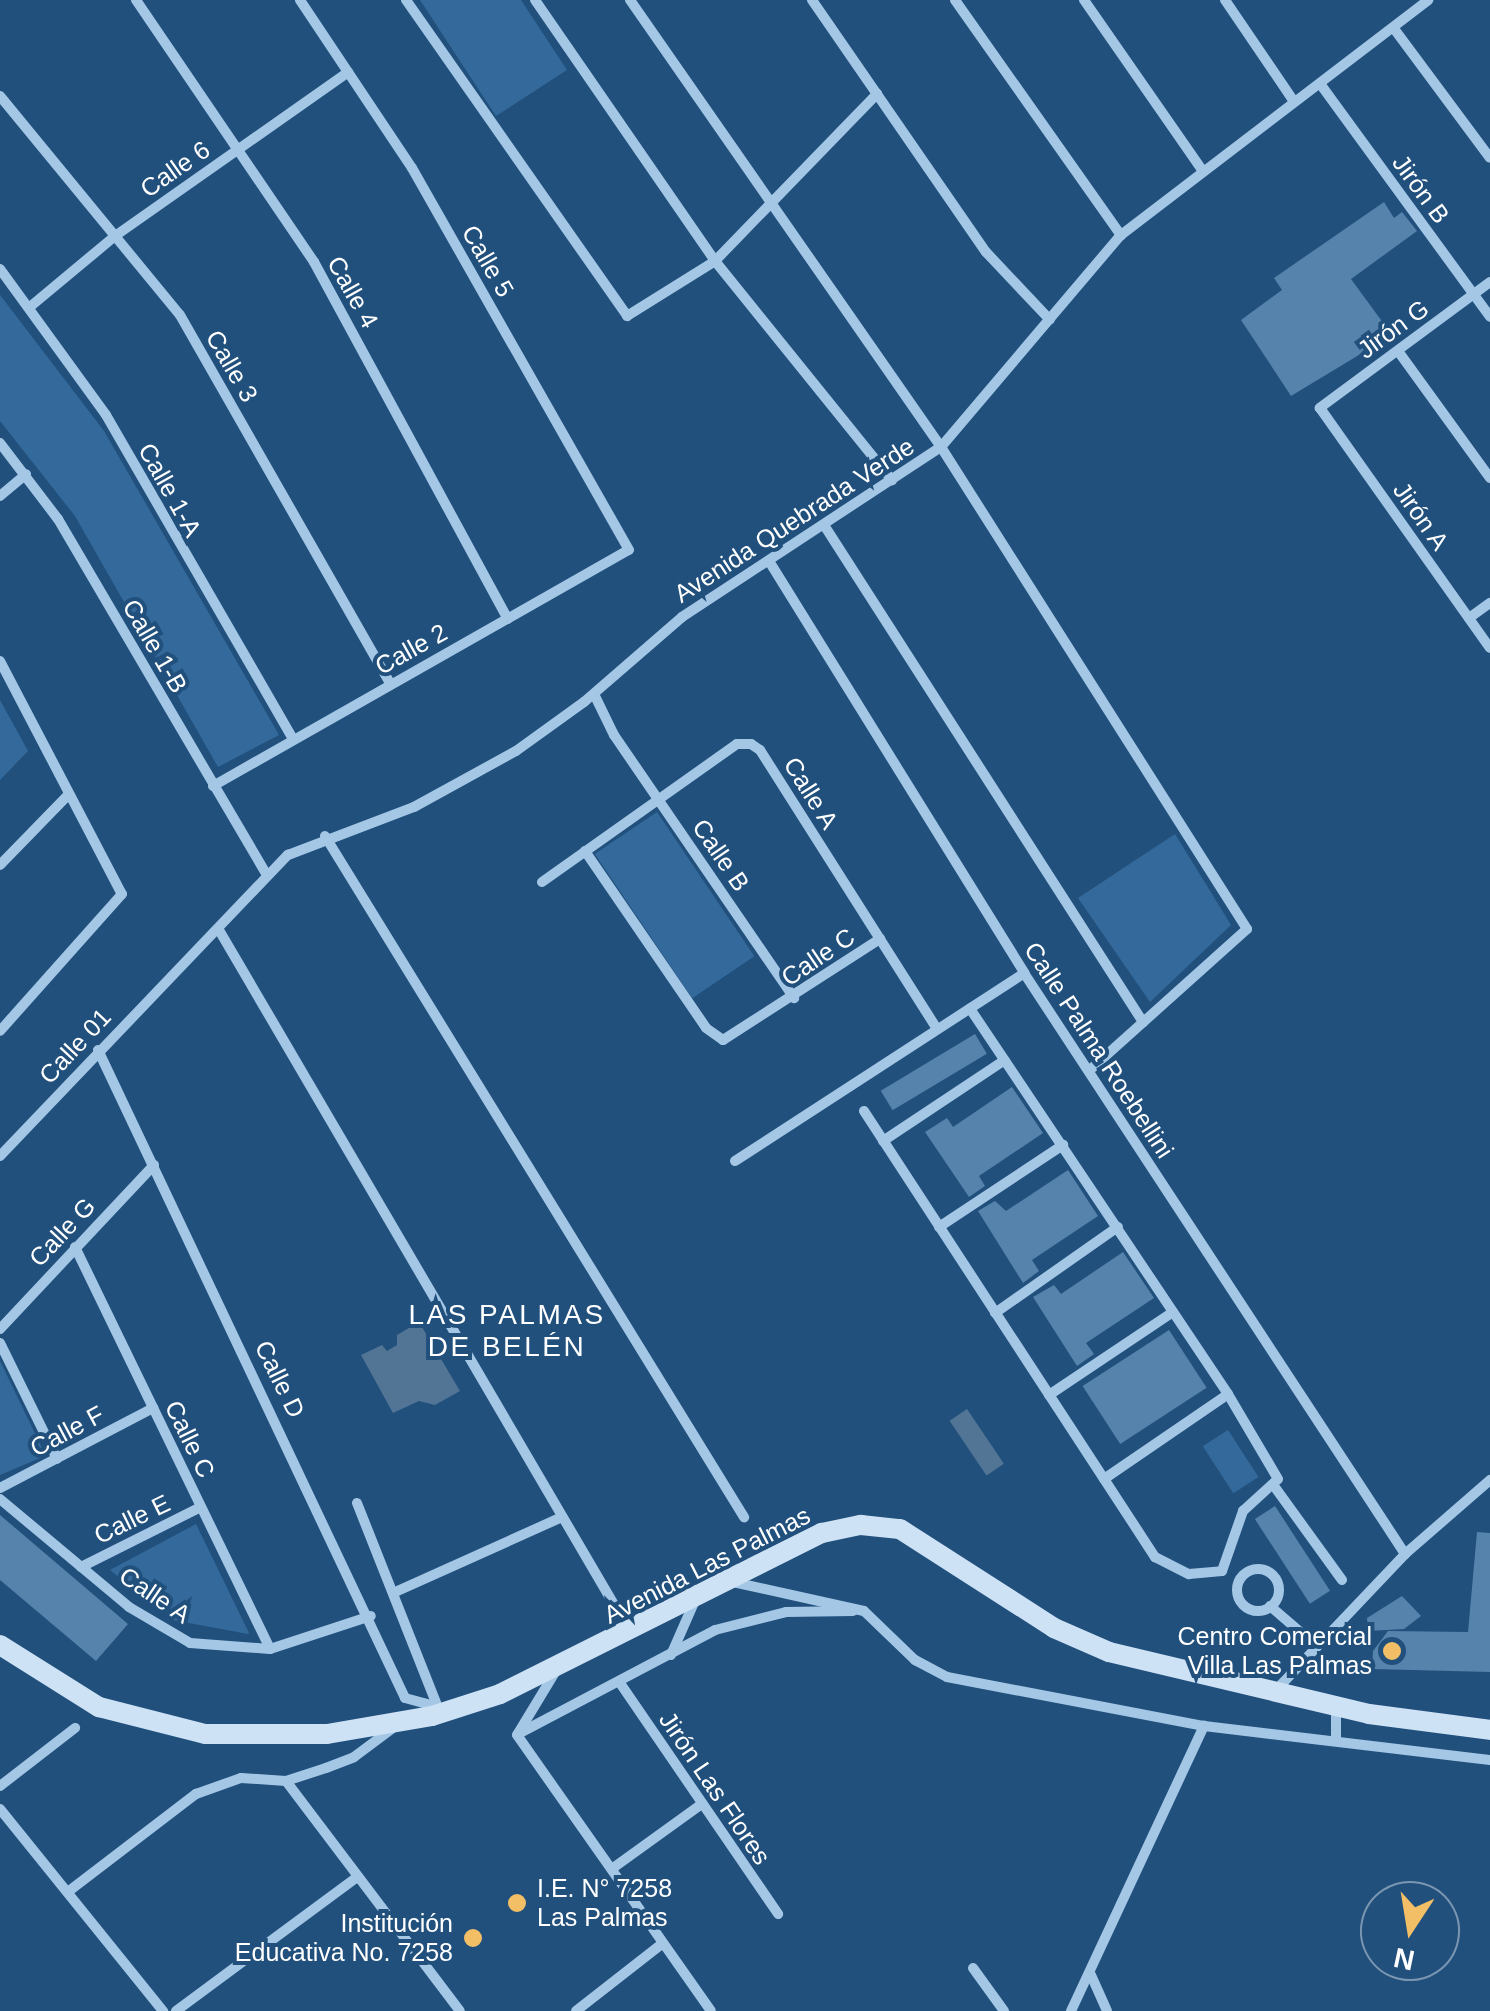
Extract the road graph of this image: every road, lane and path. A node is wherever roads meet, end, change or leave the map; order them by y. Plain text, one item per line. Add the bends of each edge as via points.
1 (136, 0) edge
2 (300, 0) edge
3 (406, 0) edge
4 (536, 0) edge
5 (630, 0) edge
6 (812, 0) edge
7 (955, 0) edge
8 (1084, 0) edge
9 (1224, 0) edge
10 (1428, 0) edge
11 (1395, 30) junction
12 (348, 72) junction
13 (1320, 84) junction
14 (877, 94) junction
15 (0, 96) edge
16 (1292, 100) junction
17 (238, 149) junction
18 (1490, 158) edge
19 (1203, 170) junction
20 (770, 209) junction
21 (1121, 235) junction
22 (115, 236) junction
23 (715, 261) junction
24 (0, 269) edge
25 (1490, 282) edge
26 (1474, 294) junction
27 (30, 306) junction
28 (1490, 317) edge
29 (1050, 320) junction
30 (1398, 351) junction
31 (1320, 408) joint
32 (0, 443) edge
33 (941, 446) junction
34 (26, 474) junction
35 (1490, 478) edge
36 (892, 480) junction
37 (0, 496) edge
38 (824, 525) junction
39 (629, 550) joint
40 (769, 561) junction
41 (1490, 603) edge
42 (1469, 618) junction
43 (508, 620) junction
44 (1490, 648) edge
45 (0, 662) edge
46 (390, 683) junction
47 (594, 694) junction
48 (584, 702) junction
49 (614, 735) junction
50 (292, 739) junction
51 (213, 786) junction
52 (68, 795) junction
53 (658, 800) junction
54 (324, 836) junction
55 (586, 851) junction
56 (0, 865) edge
57 (266, 874) junction
58 (542, 882) dead end
59 (220, 930) junction
60 (880, 939) junction
61 (1024, 973) junction
62 (794, 998) junction
63 (970, 1008) junction
64 (138, 1009) joint
65 (1143, 1022) junction
66 (937, 1029) junction
67 (0, 1031) edge
68 (98, 1050) junction
69 (1005, 1060) junction
70 (1089, 1072) junction
71 (864, 1112) dead end
72 (883, 1141) junction
73 (1062, 1145) junction
74 (0, 1156) edge
75 (735, 1161) dead end
76 (154, 1164) junction
77 (939, 1227) junction
78 (1118, 1227) junction
79 (75, 1247) junction
80 (1173, 1312) junction
81 (995, 1313) junction
82 (0, 1329) edge
83 (0, 1344) edge
84 (1228, 1394) junction
85 (1049, 1396) junction
86 (153, 1408) junction
87 (57, 1458) junction
88 (1104, 1479) junction
89 (1490, 1480) edge
90 (1274, 1486) junction
91 (0, 1488) edge
92 (0, 1498) edge
93 (357, 1503) dead end
94 (201, 1508) junction
95 (562, 1517) junction
96 (744, 1517) dead end
97 (1405, 1554) junction
98 (1225, 1566) junction
99 (81, 1567) junction
100 (1241, 1579) junction
101 (1342, 1580) dead end
102 (728, 1582) junction
103 (393, 1594) junction
104 (696, 1598) junction
105 (613, 1603) dead end
106 (1270, 1606) junction
107 (864, 1610) junction
108 (371, 1616) junction
109 (1314, 1644) junction
110 (0, 1645) edge
111 (270, 1650) junction
112 (671, 1656) junction
113 (557, 1669) junction
114 (620, 1683) junction
115 (1277, 1689) junction
116 (1336, 1706) junction
117 (439, 1710) junction
118 (402, 1722) junction
119 (1204, 1726) junction
120 (75, 1728) dead end
121 (1490, 1730) edge
122 (518, 1734) junction
123 (1336, 1740) junction
124 (1490, 1760) edge
125 (286, 1780) junction
126 (0, 1786) edge
127 (699, 1806) junction
128 (0, 1809) edge
129 (613, 1868) junction
130 (357, 1876) junction
131 (68, 1891) junction
132 (778, 1914) dead end
133 (662, 1943) junction
134 (973, 1968) dead end
135 (1091, 1975) junction
136 (163, 2011) edge
137 (176, 2011) edge
138 (460, 2011) edge
139 (576, 2011) edge
140 (710, 2011) edge
141 (1004, 2011) edge
142 (1071, 2011) edge
143 (1107, 2011) edge

1 - 17 street, Calle 4
2 - 12 street, Calle 5
3 - 23 street via 617,310 638,312
4 - 23 street
5 - 20 street
6 - 14 street
7 - 21 street
8 - 19 street
9 - 16 street
10 - 11 street, Avenida Quebrada Verde
11 - 13 street, Avenida Quebrada Verde
11 - 18 street
12 - 17 street, Calle 6
12 - 39 street, Calle 5 via 412,168
13 - 16 street, Avenida Quebrada Verde
13 - 26 street, Jirón B
14 - 20 street
14 - 29 street via 986,252
15 - 22 street, Calle 3
16 - 19 street, Avenida Quebrada Verde
17 - 22 street, Calle 6
17 - 43 street, Calle 4 via 314,262
19 - 21 street, Avenida Quebrada Verde
20 - 23 street
20 - 33 street
21 - 29 street, Avenida Quebrada Verde
22 - 27 street, Calle 6
22 - 46 street, Calle 3 via 180,315
23 - 36 street
24 - 27 street, Calle 1-A
25 - 26 street, Jirón G
26 - 28 street, Jirón B
26 - 30 street, Jirón G
27 - 50 street, Calle 1-A via 106,415
29 - 33 street, Avenida Quebrada Verde
30 - 31 street, Jirón G
30 - 35 street
31 - 42 street, Jirón A
32 - 34 street, Calle 1-B
33 - 36 street, Avenida Quebrada Verde
33 - 65 street via 1247,929
34 - 37 street
34 - 51 street, Calle 1-B
36 - 38 street, Avenida Quebrada Verde
38 - 40 street, Avenida Quebrada Verde
38 - 65 street
39 - 43 street, Calle 2
40 - 47 street, Avenida Quebrada Verde via 682,617
40 - 61 street, Calle Palma Roebellini
41 - 42 street
42 - 44 street, Jirón A
43 - 46 street, Calle 2
45 - 52 street
46 - 50 street, Calle 2
47 - 48 street, Avenida Quebrada Verde
47 - 49 street, Calle B
48 - 49 street, Calle B
48 - 54 street, Avenida Quebrada Verde via 475,776 414,807
49 - 53 street, Calle B
50 - 51 street, Calle 2
51 - 57 street, Calle 1-B
52 - 56 street
52 - 67 street via 122,894
53 - 55 street, Calle A
53 - 60 street, Calle A via 737,744 756,746
53 - 62 street, Calle B
54 - 57 street, Avenida Quebrada Verde
54 - 96 street
55 - 58 street, Calle A
55 - 62 street, Calle C via 716,1038 738,1036
57 - 59 street, Avenida Quebrada Verde
59 - 64 street, Avenida Quebrada Verde
59 - 95 street
60 - 62 street, Calle C
60 - 66 street, Calle A
61 - 63 street
61 - 70 street, Calle Palma Roebellini
63 - 66 street
63 - 69 street
64 - 68 street, Calle 01
65 - 70 street
66 - 75 street
68 - 74 street, Calle 01
68 - 76 street, Calle D
69 - 72 street
69 - 73 street
70 - 97 street, Calle Palma Roebellini
71 - 72 street
72 - 77 street
73 - 77 street
73 - 78 street
76 - 79 street, Calle G
76 - 108 street, Calle D
77 - 81 street
78 - 80 street
78 - 81 street
79 - 82 street, Calle G
79 - 86 street, Calle C
80 - 84 street
80 - 85 street
81 - 85 street
83 - 87 street
84 - 88 street
84 - 90 street via 1278,1479
85 - 88 street
86 - 87 street, Calle F
86 - 94 street, Calle C
87 - 91 street, Calle F
88 - 98 street via 1155,1557 1188,1574
89 - 97 street
90 - 98 street via 1243,1511
90 - 101 street
92 - 99 street, Calle A
93 - 103 street
94 - 99 street, Calle E
94 - 111 street, Calle C
95 - 103 street
95 - 105 street
97 - 109 street
98 - 100 street
99 - 111 street, Calle A via 166,1633 217,1650
100 - 106 street via 1246,1606
100 - 106 street via 1261,1569 1276,1579 1278,1596
102 - 104 main road, Avenida Las Palmas
102 - 107 street
102 - 115 main road, Avenida Las Palmas via 822,1532 862,1525 900,1529 1054,1628 1096,1646
103 - 117 street
104 - 112 street
104 - 113 main road, Avenida Las Palmas
106 - 109 street
107 - 112 street via 786,1612 714,1630
107 - 119 street via 935,1673
108 - 111 street, Calle A
108 - 117 street, Calle D via 405,1698
109 - 115 street
110 - 118 main road, Avenida Las Palmas via 98,1707 204,1734 327,1734
112 - 114 street
113 - 117 main road, Avenida Las Palmas
113 - 122 street
114 - 122 street
114 - 127 street, Jirón Las Flores
115 - 116 main road, Avenida Las Palmas
116 - 121 main road, Avenida Las Palmas
116 - 123 street
117 - 118 main road, Avenida Las Palmas
118 - 125 street via 354,1758
119 - 123 street
119 - 135 street
120 - 126 street
122 - 129 street
123 - 124 street
125 - 130 street
125 - 131 street via 241,1778 196,1794
127 - 129 street
127 - 132 street, Jirón Las Flores
128 - 131 street
129 - 133 street
130 - 137 street
130 - 138 street
131 - 136 street
133 - 139 street
133 - 140 street
134 - 141 street
135 - 142 street
135 - 143 street

